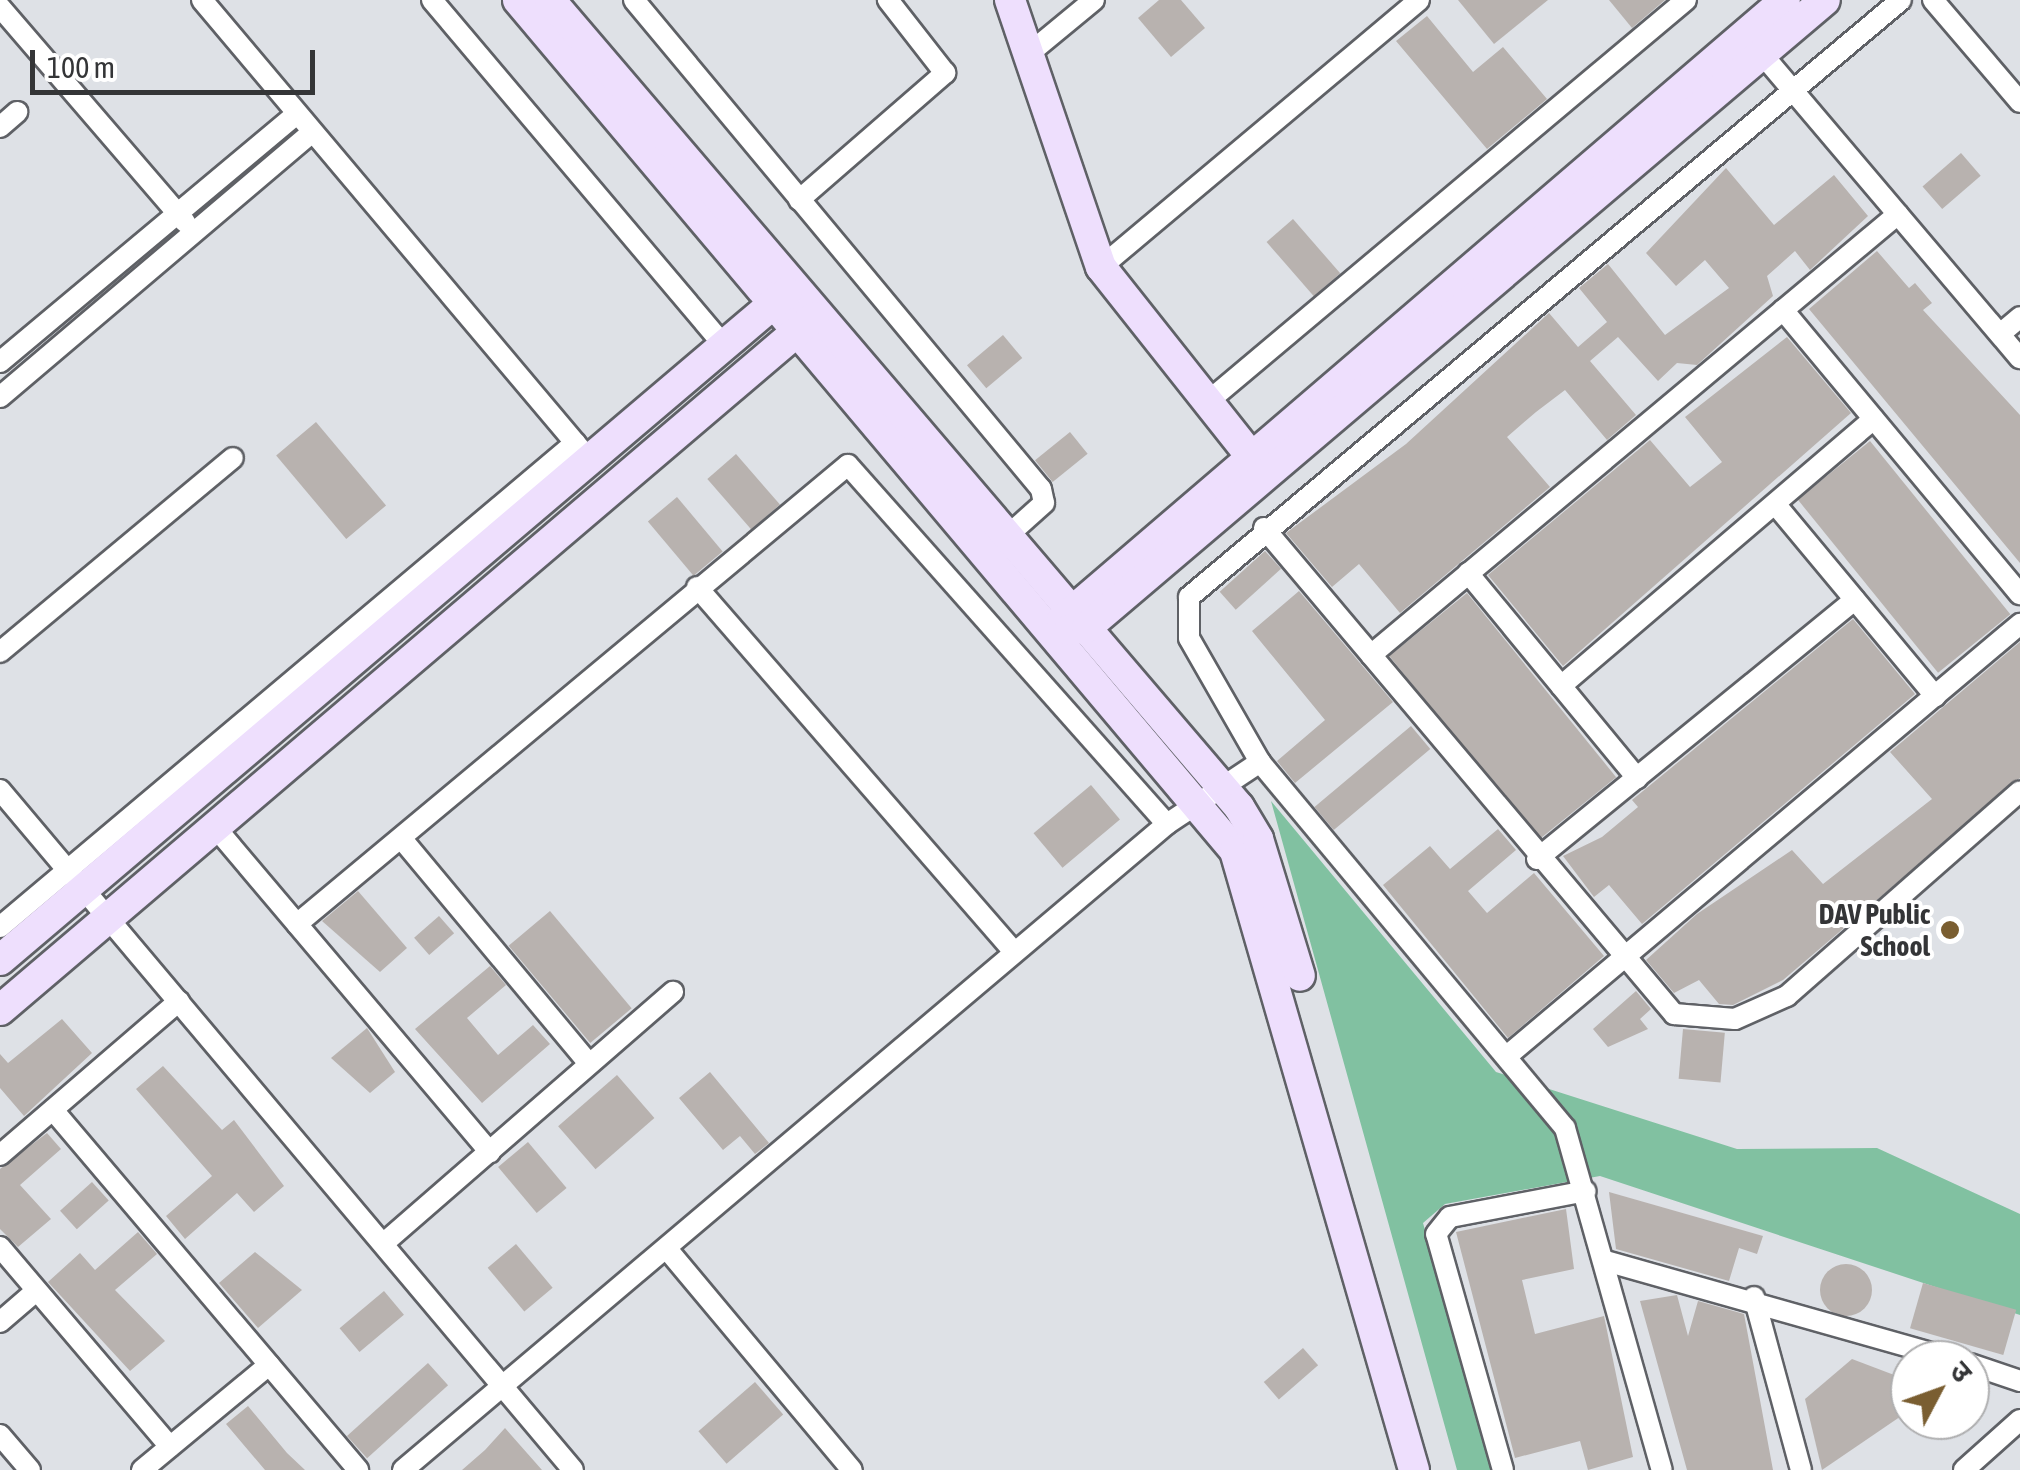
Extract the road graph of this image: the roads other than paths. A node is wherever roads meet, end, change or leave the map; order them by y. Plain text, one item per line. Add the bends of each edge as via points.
1 (202, 0) edge
2 (432, 0) edge
3 (518, 0) edge
4 (550, 0) edge
5 (634, 0) edge
6 (888, 0) edge
7 (1010, 0) edge
8 (1094, 0) edge
9 (1419, 0) edge
10 (1686, 0) edge
11 (1786, 0) edge
12 (1824, 0) edge
13 (1901, 0) edge
14 (1933, 0) edge
15 (0, 8) edge
16 (1754, 44) junction
17 (1026, 56) junction
18 (1792, 89) junction
19 (2020, 102) edge
20 (17, 112) dead end
21 (296, 114) junction
22 (0, 126) edge
23 (312, 132) junction
24 (799, 200) junction
25 (177, 214) junction
26 (1898, 214) junction
27 (194, 232) junction
28 (1101, 267) junction
29 (784, 295) junction
30 (1783, 310) junction
31 (2020, 317) edge
32 (807, 323) junction
33 (2000, 334) junction
34 (724, 346) junction
35 (2020, 358) edge
36 (0, 362) edge
37 (0, 397) edge
38 (1205, 404) junction
39 (1874, 419) junction
40 (582, 452) junction
41 (234, 458) dead end
42 (1257, 464) junction
43 (1776, 504) junction
44 (1264, 528) junction
45 (1005, 538) junction
46 (1468, 574) junction
47 (697, 588) junction
48 (2020, 594) edge
49 (1855, 600) junction
50 (394, 612) junction
51 (1070, 621) junction
52 (2020, 624) edge
53 (426, 647) junction
54 (0, 652) edge
55 (1370, 655) junction
56 (1561, 686) junction
57 (1935, 696) junction
58 (1260, 762) junction
59 (1636, 778) junction
60 (0, 790) edge
61 (2019, 794) edge
62 (1210, 795) junction
63 (1168, 824) junction
64 (215, 827) junction
65 (401, 838) junction
66 (1537, 859) junction
67 (75, 880) junction
68 (108, 918) junction
69 (297, 924) junction
70 (0, 927) edge
71 (1014, 952) junction
72 (1622, 959) junction
73 (0, 960) edge
74 (673, 992) dead end
75 (179, 1001) junction
76 (0, 1010) edge
77 (1507, 1056) junction
78 (589, 1064) junction
79 (52, 1110) junction
80 (490, 1152) junction
81 (0, 1155) edge
82 (1583, 1184) junction
83 (384, 1243) junction
84 (0, 1247) edge
85 (666, 1249) junction
86 (1606, 1261) junction
87 (36, 1291) junction
88 (1754, 1297) junction
89 (0, 1322) edge
90 (1893, 1340) edge
91 (269, 1365) junction
92 (1990, 1371) edge
93 (2020, 1381) edge
94 (503, 1386) junction
95 (2020, 1420) edge
96 (0, 1435) edge
97 (170, 1447) junction
98 (30, 1470) edge
99 (142, 1470) edge
100 (358, 1470) edge
101 (403, 1470) edge
102 (573, 1470) edge
103 (852, 1470) edge
104 (1414, 1470) edge
105 (1435, 1470) edge
106 (1503, 1470) edge
107 (1662, 1470) edge
108 (1801, 1470) edge
109 (1964, 1470) edge

1 - 21 street
2 - 34 street
3 - 29 street
4 - 29 street
5 - 24 street
6 - 24 street via 945,74
7 - 17 street
8 - 17 street
9 - 28 street
10 - 38 street
11 - 16 street
12 - 16 street
13 - 18 street
14 - 19 street
15 - 25 street
16 - 18 street
16 - 42 street
17 - 28 street
18 - 26 street
18 - 44 street
20 - 22 street
21 - 23 street
21 - 25 street
23 - 27 street
23 - 40 street
24 - 45 street via 1042,489 1044,503
25 - 27 street
25 - 36 street
26 - 30 street
26 - 33 street
27 - 37 street
28 - 38 street
29 - 32 street
29 - 34 street
30 - 39 street
30 - 46 street
31 - 33 street
32 - 45 street
32 - 51 street
32 - 53 street
33 - 35 street
34 - 40 street
38 - 42 street
39 - 43 street
39 - 48 street
40 - 50 street
41 - 54 street
42 - 51 street
43 - 49 street
43 - 56 street
44 - 55 street
44 - 58 street via 1206,577 1185,616 1208,679
45 - 51 street
46 - 55 street
46 - 56 street
47 - 63 street via 840,468 858,468
47 - 65 street
47 - 71 street
49 - 57 street
49 - 59 street
50 - 53 street
50 - 67 street
51 - 62 street
52 - 57 street
53 - 64 street
55 - 66 street
56 - 59 street
57 - 72 street
58 - 62 street
58 - 77 street
59 - 66 street
60 - 67 street
61 - 72 street via 1760,1012 1699,1022 1674,1014
62 - 63 street
62 - 104 street via 1270,946
62 - 105 street via 1271,874
63 - 71 street
64 - 68 street
64 - 69 street
65 - 69 street
65 - 78 street
66 - 72 street
67 - 68 street
67 - 70 street
67 - 73 street
68 - 75 street
68 - 76 street
69 - 80 street
71 - 85 street
72 - 77 street
74 - 78 street
75 - 79 street
75 - 83 street
77 - 82 street via 1565,1128
78 - 80 street
79 - 81 street
79 - 91 street
80 - 83 street
82 - 86 street
82 - 106 street via 1450,1217 1436,1234
83 - 94 street
84 - 87 street
85 - 94 street
85 - 103 street
86 - 88 street
86 - 107 street
87 - 89 street
87 - 97 street
88 - 90 street
88 - 108 street
91 - 97 street
91 - 100 street
92 - 93 street
94 - 101 street
94 - 102 street
95 - 109 street
96 - 98 street
97 - 99 street

